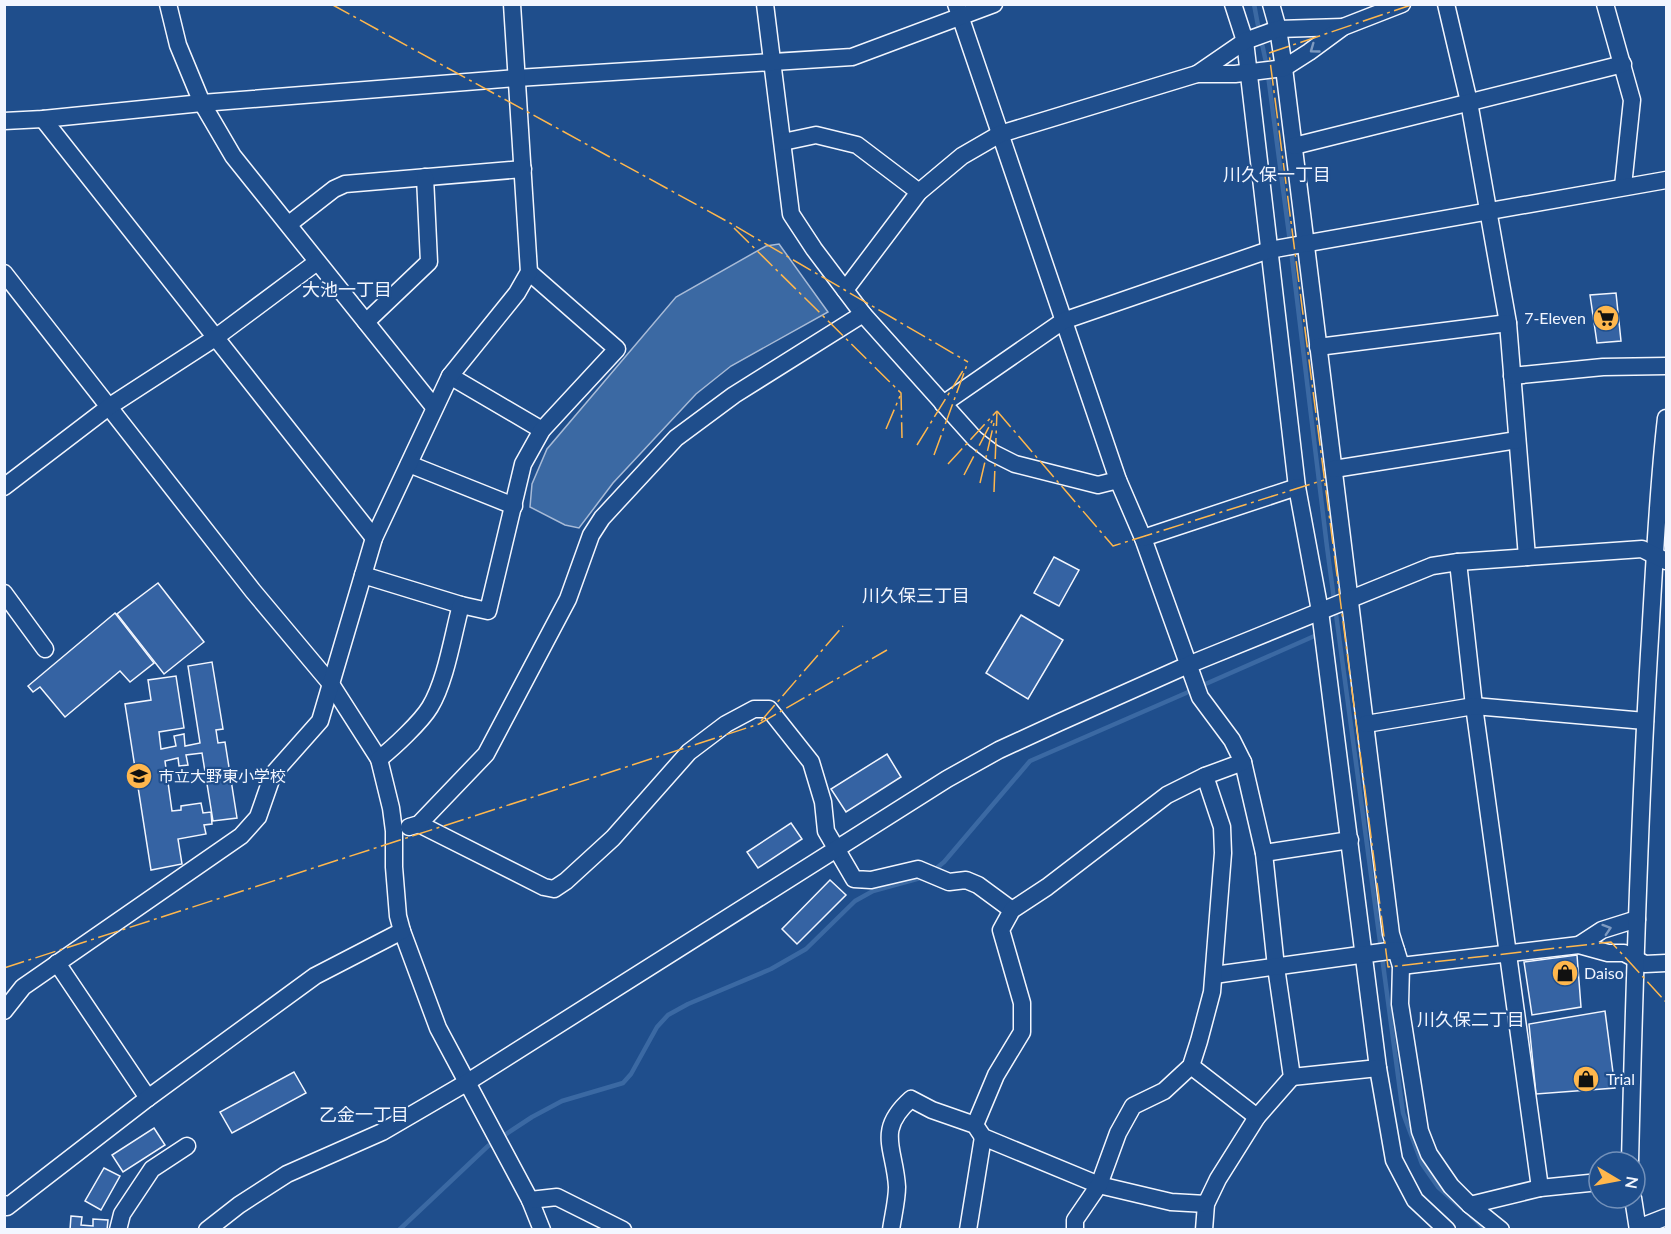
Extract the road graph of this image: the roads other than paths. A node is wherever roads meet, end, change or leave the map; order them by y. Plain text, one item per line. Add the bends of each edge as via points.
1 (168, 4) edge
2 (512, 4) edge
3 (765, 4) edge
4 (994, 4) edge
5 (1233, 4) edge
6 (1271, 4) edge
7 (1402, 4) edge
8 (1446, 4) edge
9 (1605, 4) edge
10 (958, 10) edge
11 (1342, 27) junction
12 (1278, 29) junction
13 (1245, 41) junction
14 (771, 62) junction
15 (1623, 64) junction
16 (1284, 68) junction
17 (1249, 72) junction
18 (1197, 74) junction
19 (517, 78) junction
20 (1468, 102) junction
21 (202, 103) junction
22 (43, 119) junction
23 (4, 121) edge
24 (1000, 134) junction
25 (783, 142) junction
26 (1294, 146) junction
27 (523, 169) junction
28 (425, 177) junction
29 (1666, 180) edge
30 (1623, 186) junction
31 (919, 192) junction
32 (1489, 212) junction
33 (288, 224) junction
34 (1303, 245) junction
35 (1271, 250) junction
36 (317, 262) junction
37 (529, 272) junction
38 (4, 273) edge
39 (845, 290) junction
40 (863, 314) junction
41 (1063, 321) junction
42 (366, 322) junction
43 (1508, 323) junction
44 (215, 338) junction
45 (1318, 347) junction
46 (1666, 366) edge
47 (450, 376) junction
48 (1512, 376) junction
49 (943, 404) junction
50 (110, 406) junction
51 (434, 407) junction
52 (1666, 418) edge
53 (542, 430) junction
54 (1517, 440) junction
55 (409, 464) junction
56 (1334, 469) junction
57 (1118, 480) junction
58 (4, 487) edge
59 (1297, 487) junction
60 (514, 506) junction
61 (374, 538) junction
62 (1143, 538) junction
63 (1527, 557) junction
64 (1661, 558) edge
65 (1458, 562) junction
66 (363, 574) junction
67 (4, 593) edge
68 (1350, 598) junction
69 (461, 605) junction
70 (1320, 611) junction
71 (45, 649) dead end
72 (1191, 673) junction
73 (331, 684) junction
74 (1474, 706) junction
75 (1645, 721) junction
76 (1366, 724) junction
77 (379, 759) junction
78 (1243, 762) junction
79 (1205, 776) junction
80 (419, 824) junction
81 (394, 831) junction
82 (1350, 840) junction
83 (836, 849) junction
84 (1263, 853) junction
85 (1012, 910) junction
86 (1637, 919) junction
87 (402, 931) junction
88 (1580, 945) junction
89 (1508, 952) junction
90 (1365, 954) junction
91 (1398, 958) junction
92 (1634, 959) junction
93 (57, 963) junction
94 (1666, 963) edge
95 (1276, 967) junction
96 (1214, 975) junction
97 (5, 1008) edge
98 (1191, 1066) junction
99 (1378, 1068) junction
100 (1292, 1077) junction
101 (466, 1083) junction
102 (148, 1098) junction
103 (1257, 1118) junction
104 (979, 1131) junction
105 (187, 1146) dead end
106 (1630, 1150) edge
107 (1587, 1183) edge
108 (1099, 1185) junction
109 (1540, 1188) junction
110 (530, 1200) junction
111 (4, 1204) edge
112 (1206, 1204) junction
113 (1470, 1205) junction
114 (1635, 1210) edge
115 (1666, 1216) edge
116 (1638, 1229) edge
117 (118, 1230) edge
118 (207, 1230) edge
119 (542, 1230) edge
120 (623, 1230) edge
121 (891, 1230) edge
122 (968, 1230) edge
123 (1075, 1230) edge
124 (1204, 1230) edge
125 (1448, 1230) edge
126 (1500, 1230) edge

1 - 21 street via 178,45
2 - 19 street
3 - 14 street
4 - 10 street
5 - 13 street
6 - 12 street
7 - 11 street
8 - 20 street
9 - 15 street
10 - 14 street via 852,57
10 - 24 street
11 - 12 street
11 -> 16 street
12 - 13 street
12 - 16 street
13 - 17 street
13 - 18 street
14 - 19 street
14 - 25 street
15 - 20 street
15 - 30 street via 1632,100
16 - 17 street
16 - 26 street
17 - 18 street
17 - 35 street
18 - 24 street
19 - 21 street
19 - 27 street
20 - 26 street
20 - 32 street
21 - 22 street
21 - 33 street via 232,156
22 - 23 street
22 - 44 street
24 - 31 street via 962,156
24 - 41 street
25 - 31 street via 816,135 857,146
25 - 39 street via 791,214
26 - 34 street
27 - 28 street
27 - 37 street
28 - 33 street via 345,184
28 - 42 street via 429,262
29 - 30 street
30 - 32 street
31 - 39 street
32 - 34 street
32 - 43 street
33 - 36 street
34 - 35 street
34 - 45 street
35 - 41 street
35 - 59 street
36 - 42 street
36 - 44 street
37 - 47 street via 517,293
37 - 53 street via 617,349
38 - 50 street
39 - 40 street
40 - 49 street
40 - 80 street via 734,394 676,438 602,518 563,608 486,754
41 - 49 street
41 - 57 street
42 - 51 street
43 - 45 street
43 - 48 street
44 - 50 street
44 - 61 street
45 - 56 street
46 - 48 street via 1603,367
47 - 51 street
47 - 53 street
48 - 54 street
49 - 57 street via 975,439 1015,464 1098,485
50 - 58 street
50 - 73 street via 253,591
51 - 55 street
52 - 64 street
53 - 60 street via 523,464
54 - 56 street
54 - 63 street
55 - 60 street
55 - 61 street
56 - 68 street
57 - 62 street
59 - 62 street
59 - 70 street
60 - 69 street via 488,611
61 - 66 street
62 - 72 street
63 - 64 street via 1642,549
63 - 65 street
64 - 75 street
65 - 68 street via 1432,566
65 - 74 street
66 - 69 street
66 - 73 street
67 - 71 street
68 - 70 street
68 - 76 street
69 - 77 street via 430,707
70 - 72 street
70 - 82 street
72 - 78 street via 1200,698 1232,740
72 - 83 street via 999,750
73 - 77 street
73 - 93 street via 320,721 273,774 258,817 241,836
74 - 75 street
74 - 76 street
74 - 89 street
75 - 86 street
76 - 91 street via 1391,934
77 - 81 street
78 - 79 street
78 - 84 street
79 - 85 street via 1167,795
79 - 96 street via 1222,827
80 - 81 street
80 - 83 street via 554,889 613,838 689,752 753,709 769,709 811,762 823,802 826,831
81 - 87 street
82 - 84 street
82 - 90 street
83 - 85 street via 854,879 871,880 918,869 949,882 966,880
83 - 101 street
84 - 95 street
85 - 104 street via 1001,930 1022,1003 1022,1032 996,1076
88 -> 86 street via 1602,930
86 - 92 street
87 - 101 street via 438,1028
87 - 102 street via 315,976
88 - 89 street
88 - 92 street via 1624,953
89 - 91 street
89 - 109 street
90 - 91 street
90 - 95 street
90 - 99 street
91 - 113 street via 1400,1004 1420,1131 1429,1154
92 - 94 street via 1645,964
92 - 106 street
93 - 97 street via 23,987
93 - 102 street
95 - 96 street
95 - 100 street
96 - 98 street
98 - 103 street
98 - 108 street via 1164,1091 1133,1106 1118,1133
99 - 100 street
99 - 125 street via 1394,1160 1415,1200
100 - 103 street
101 - 110 street
101 - 118 street via 382,1132 287,1174
102 - 111 street via 7,1207
103 - 112 street
104 - 108 street
104 - 121 street via 911,1099 902,1108 891,1127 889,1145 897,1187
104 - 122 street
105 - 117 street via 152,1169 122,1214
107 - 109 street
108 - 112 street via 1171,1202
108 - 123 street via 1075,1220
109 - 113 street
110 - 119 street
110 - 120 street via 557,1197
112 - 124 street
113 - 126 street
114 - 116 street
115 - 116 street

